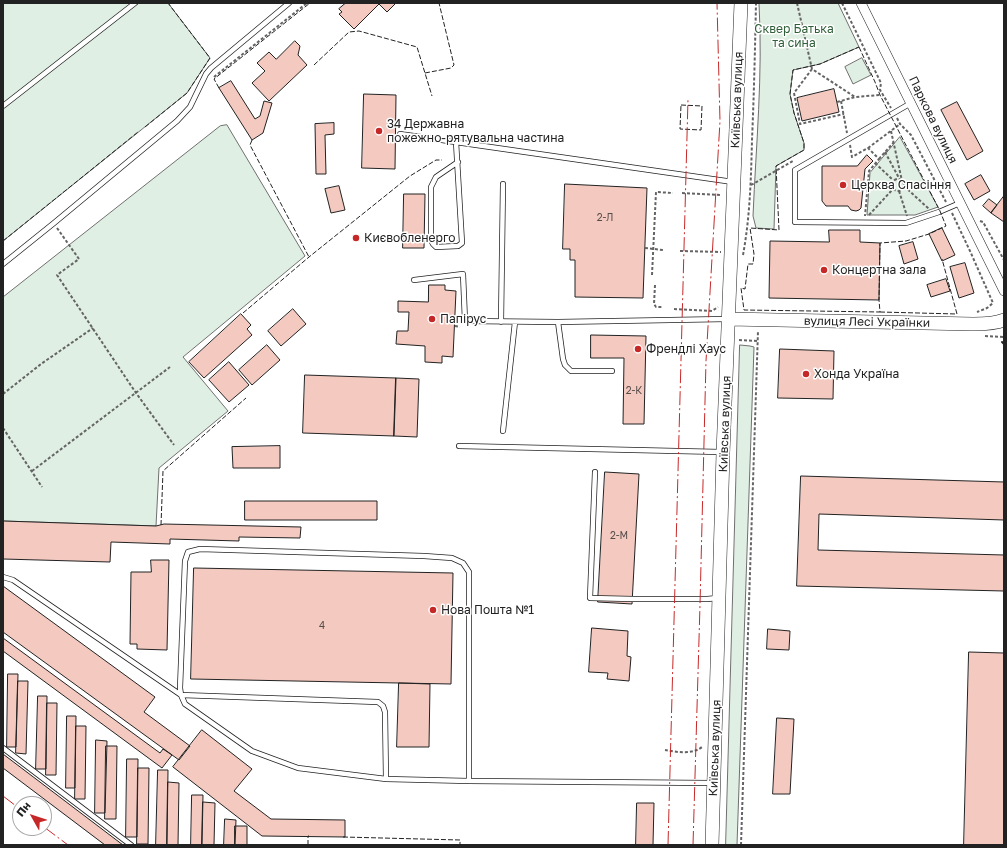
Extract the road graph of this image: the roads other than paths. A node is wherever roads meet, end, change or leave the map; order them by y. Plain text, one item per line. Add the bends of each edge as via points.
1 (135, 3) edge
2 (290, 3) edge
3 (741, 3) edge
4 (861, 3) edge
5 (911, 103) junction
6 (3, 106) edge
7 (400, 134) dead end
8 (456, 142) junction
9 (458, 162) junction
10 (734, 182) junction
11 (502, 184) dead end
12 (960, 203) junction
13 (3, 264) edge
14 (414, 280) dead end
15 (1004, 291) edge
16 (729, 319) junction
17 (1004, 320) edge
18 (500, 322) junction
19 (515, 322) junction
20 (558, 322) junction
21 (612, 371) dead end
22 (503, 431) dead end
23 (459, 446) dead end
24 (723, 452) junction
25 (595, 472) dead end
26 (3, 577) edge
27 (719, 598) junction
28 (181, 696) junction
29 (3, 748) edge
30 (386, 779) junction
31 (468, 781) junction
32 (714, 783) junction
33 (132, 845) edge
34 (712, 845) edge

1 - 6 lane
2 - 13 lane via 211,68 190,108 176,121
3 - 10 main road, Київська вулиця
4 - 5 street, Паркова вулиця
5 - 12 street, Паркова вулиця
5 - 12 lane via 795,170 795,222 906,223
7 - 8 lane
8 - 9 lane
8 - 10 lane
9 - 9 lane via 462,243 458,246 436,247 431,240 431,187 436,177
10 - 16 main road, Київська вулиця
11 - 18 lane
12 - 15 street, Паркова вулиця
14 - 18 lane via 463,274 465,321
16 - 17 main road, вулиця Лесі Українки via 973,324
16 - 20 lane
16 - 24 main road, Київська вулиця
18 - 19 lane
19 - 20 lane
19 - 22 lane
20 - 21 lane via 563,359 571,371
23 - 24 lane
24 - 27 main road, Київська вулиця
25 - 27 lane via 590,598
26 - 28 lane via 13,580
27 - 32 main road, Київська вулиця
28 - 30 lane via 185,704 252,751 298,768
28 - 30 lane via 378,702 385,712
28 - 31 lane via 185,561 188,552 200,549 452,558 464,563 469,572
29 - 33 lane
30 - 31 lane
31 - 32 lane
32 - 34 main road, Київська вулиця

